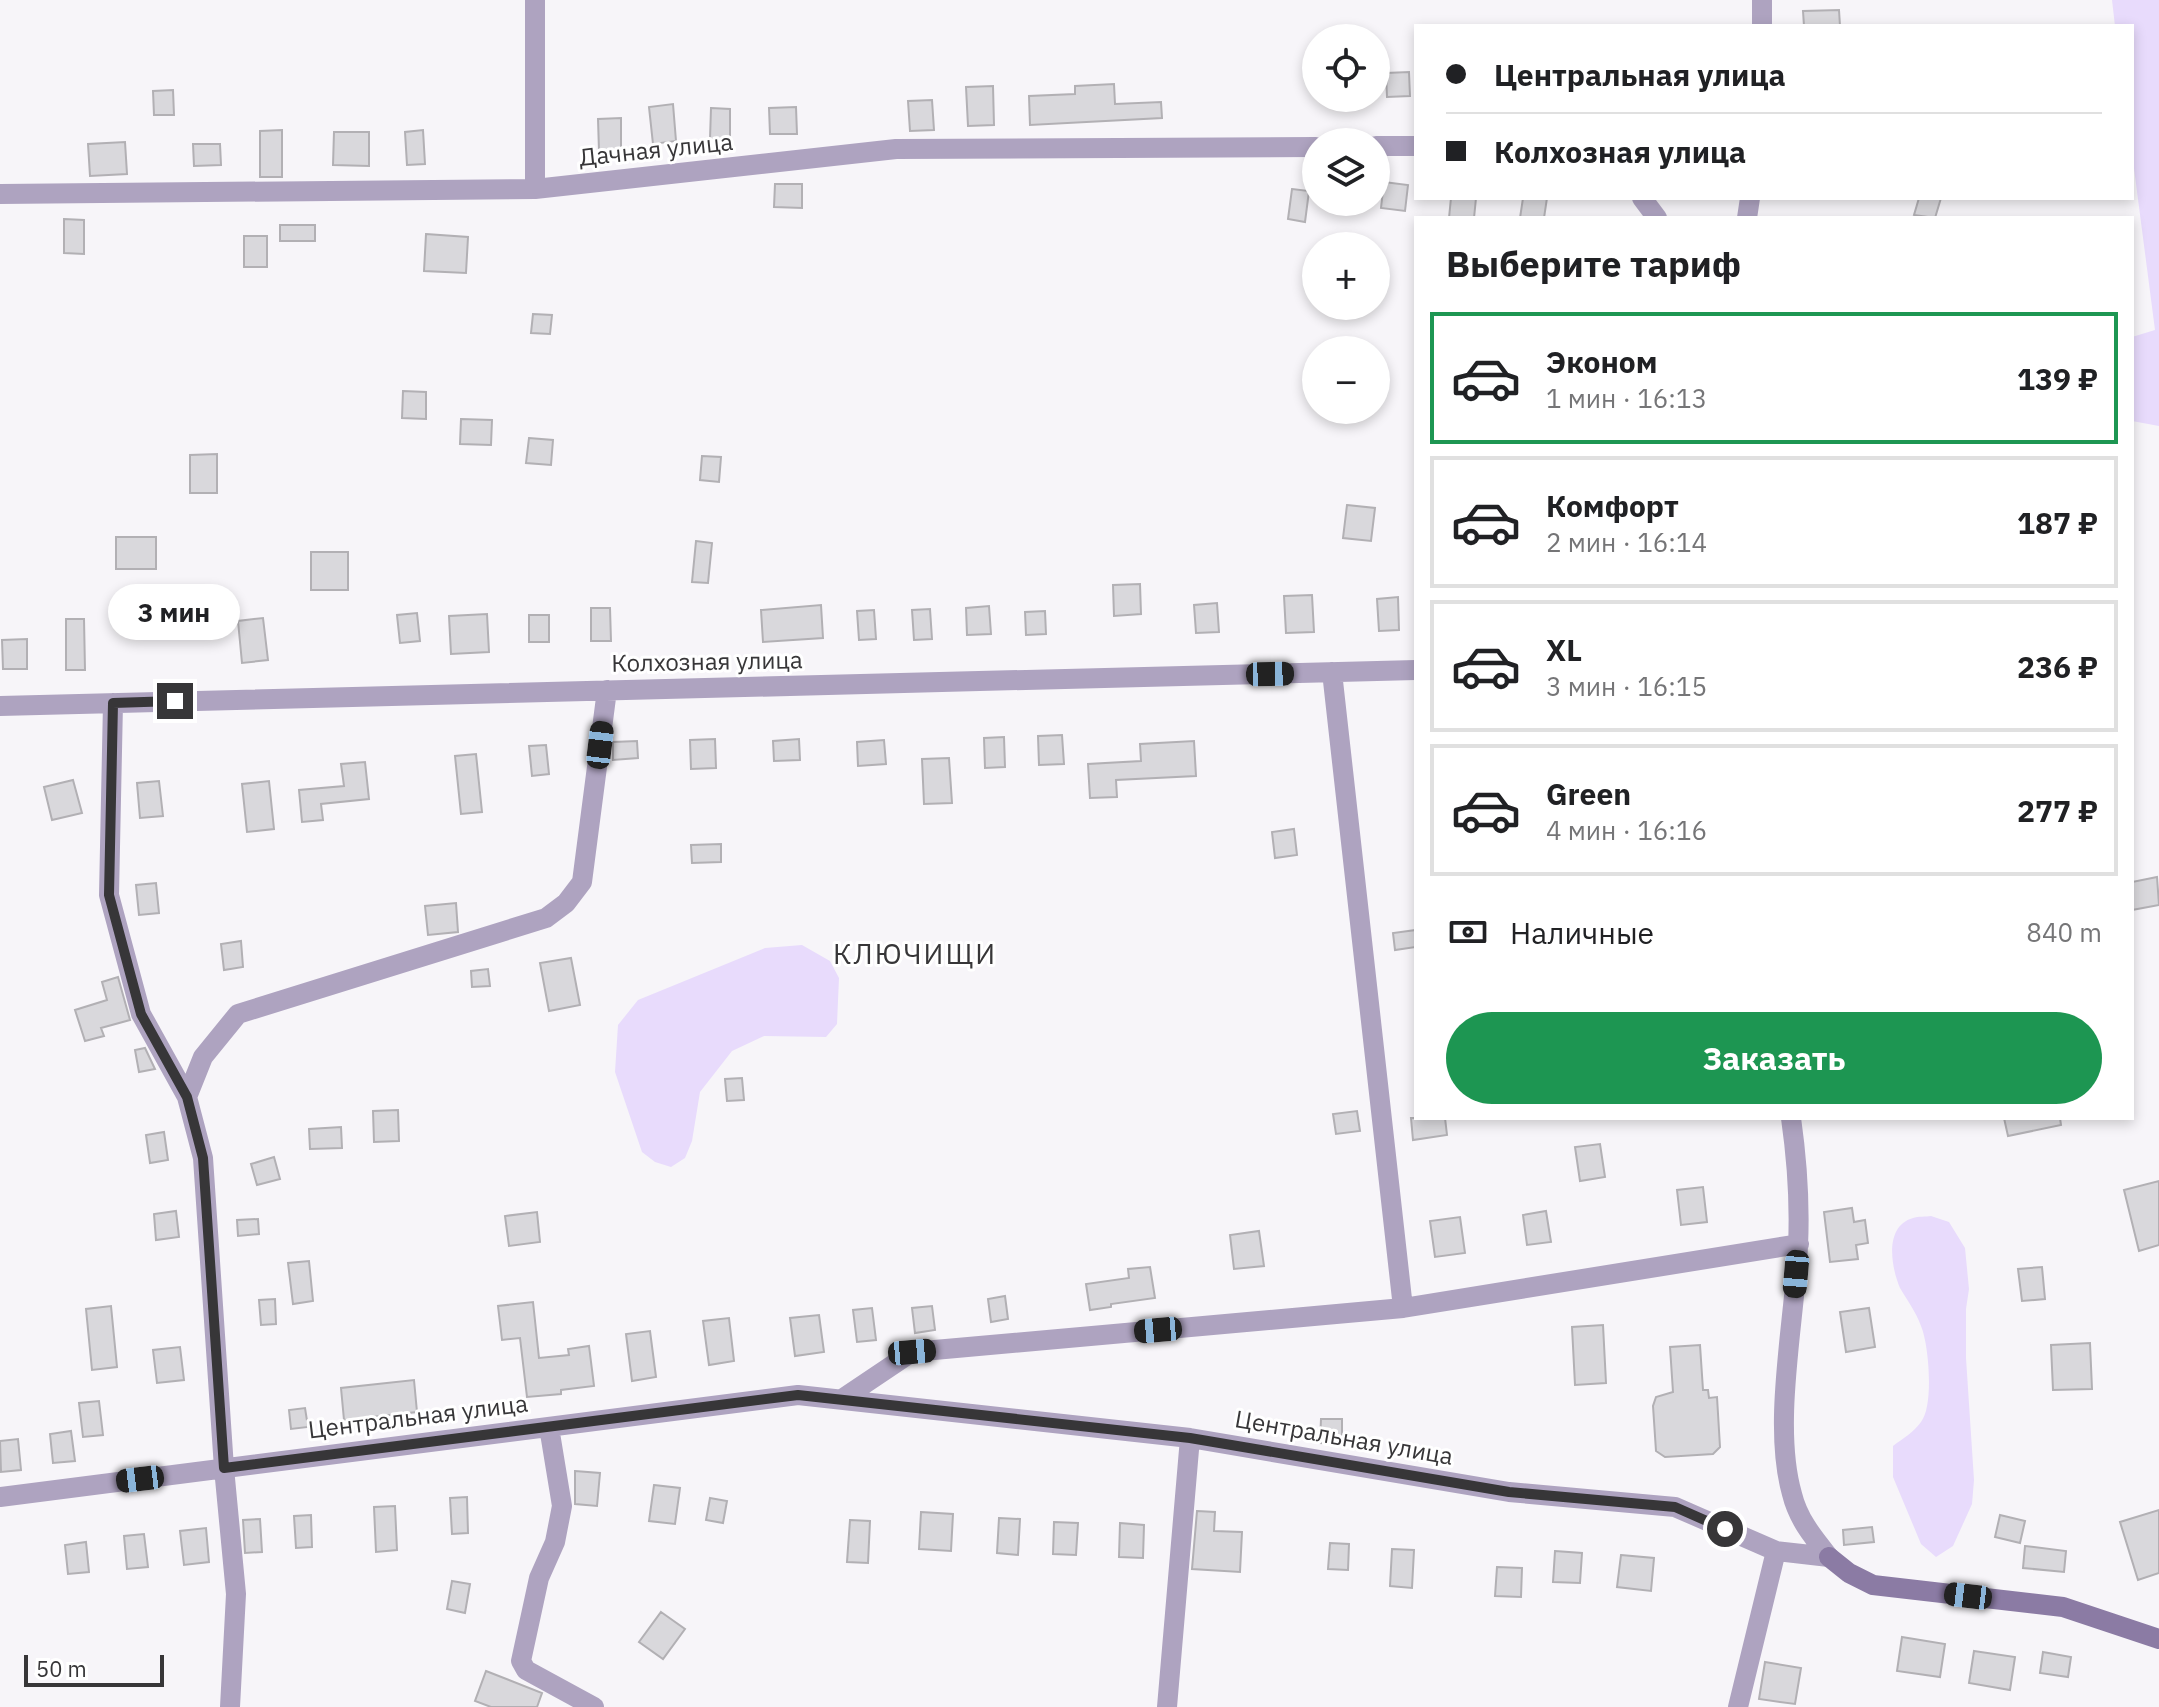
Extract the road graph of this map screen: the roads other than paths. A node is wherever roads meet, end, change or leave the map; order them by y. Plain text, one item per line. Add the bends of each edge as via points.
1 (535, 0) edge
2 (1762, 0) edge
3 (1762, 24) edge
4 (1390, 146) edge
5 (1414, 146) edge
6 (1302, 147) edge
7 (535, 189) junction
8 (0, 194) edge
9 (1414, 670) edge
10 (1332, 672) junction
11 (607, 690) junction
12 (113, 703) junction
13 (0, 706) edge
14 (187, 1097) junction
15 (1791, 1120) edge
16 (1799, 1244) junction
17 (1403, 1308) junction
18 (842, 1399) junction
19 (549, 1427) junction
20 (1190, 1438) junction
21 (224, 1468) junction
22 (0, 1497) edge
23 (1776, 1551) junction
24 (1829, 1557) junction
25 (2159, 1639) edge
26 (230, 1707) edge
27 (594, 1707) edge
28 (1167, 1707) edge
29 (1738, 1707) edge

1 - 7 street
2 - 3 street
4 - 5 street
6 - 7 street, Дачная улица via 896,149
7 - 8 street, Дачная улица
9 - 10 street, Колхозная улица
10 - 11 street, Колхозная улица
10 - 17 street
11 - 12 street, Колхозная улица
11 - 14 street via 582,882 566,903 546,918 238,1014 203,1057
12 - 13 street, Колхозная улица
12 - 14 street via 109,895 141,1014
14 - 21 street via 203,1158
15 - 16 street
16 - 17 street
16 - 24 street via 1784,1422 1786,1457 1791,1494 1805,1527
17 - 18 street via 912,1352
18 - 19 street, Центральная улица via 798,1395
18 - 20 street, Центральная улица
19 - 21 street, Центральная улица
19 - 27 street via 562,1506 521,1661 526,1670
20 - 23 street, Центральная улица via 1509,1492 1675,1507
20 - 28 street
21 - 22 street, Центральная улица
21 - 26 street via 236,1594
23 - 24 street, Центральная улица
23 - 29 street
24 - 25 street via 1873,1585 2063,1607

